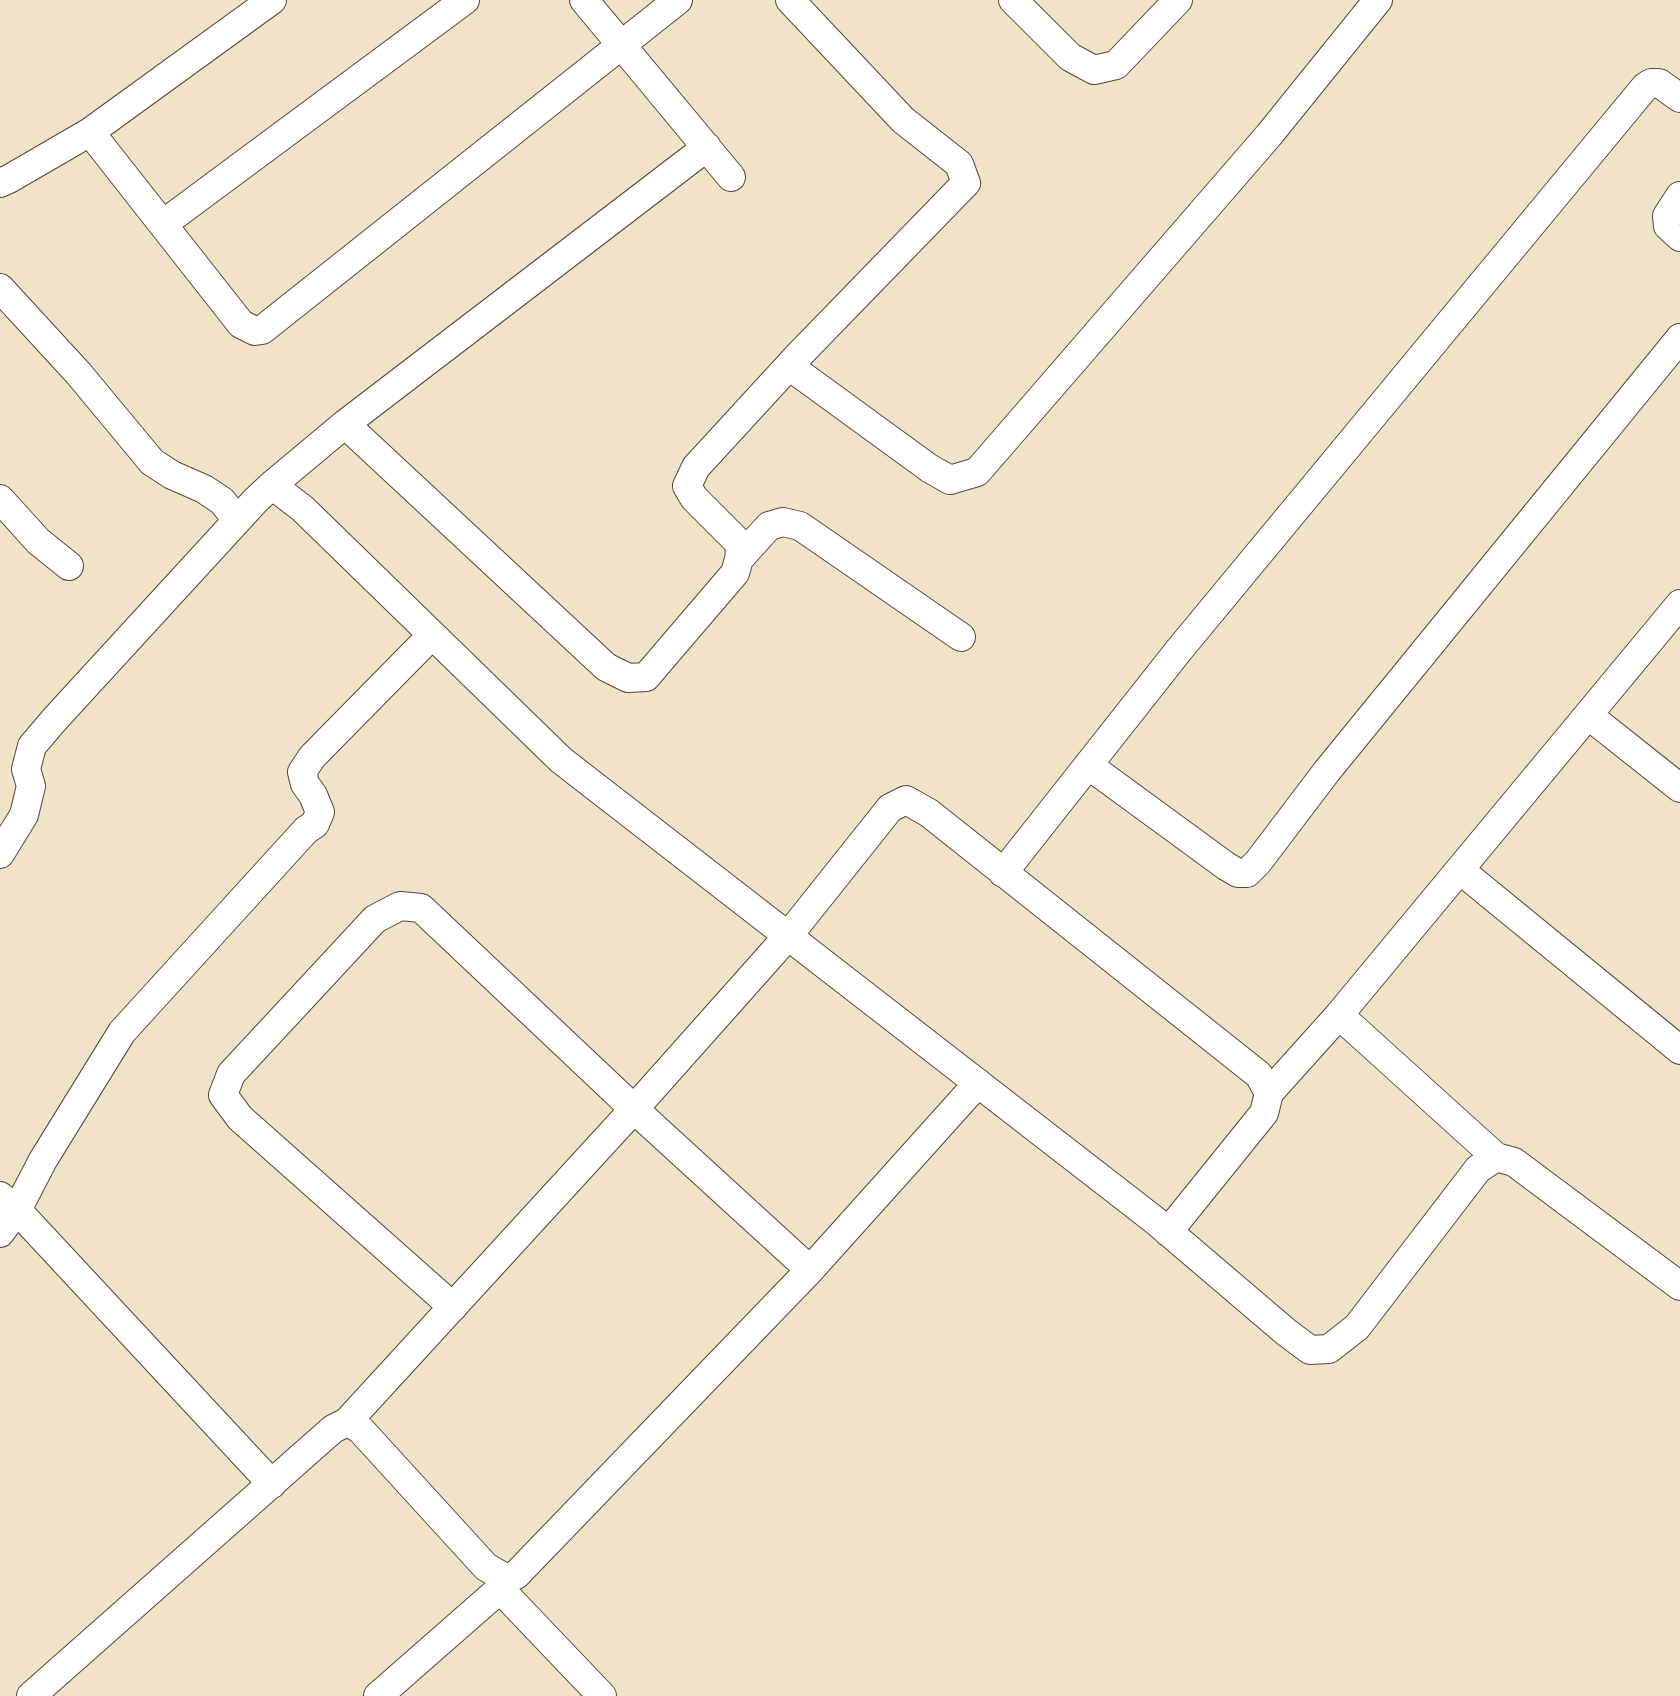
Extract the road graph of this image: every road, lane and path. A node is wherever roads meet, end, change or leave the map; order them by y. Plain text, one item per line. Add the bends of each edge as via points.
1 (272, 0) edge
2 (465, 0) edge
3 (584, 0) edge
4 (678, 0) edge
5 (790, 0) edge
6 (1013, 0) edge
7 (1178, 0) edge
8 (1378, 0) edge
9 (622, 46) junction
10 (1680, 98) edge
11 (90, 132) junction
12 (707, 147) junction
13 (3, 176) edge
14 (731, 177) dead end
15 (1680, 196) edge
16 (163, 224) junction
17 (1680, 238) edge
18 (0, 288) edge
19 (1680, 338) edge
20 (789, 366) junction
21 (345, 424) junction
22 (272, 485) junction
23 (0, 499) edge
24 (237, 520) junction
25 (739, 559) junction
26 (69, 566) dead end
27 (1680, 604) edge
28 (432, 635) junction
29 (961, 637) dead end
30 (1588, 715) junction
31 (1088, 765) junction
32 (1680, 788) edge
33 (0, 854) edge
34 (1460, 870) junction
35 (1003, 872) junction
36 (788, 936) junction
37 (1339, 1015) junction
38 (1680, 1050) edge
39 (978, 1083) junction
40 (1269, 1093) junction
41 (634, 1109) junction
42 (1496, 1157) junction
43 (8, 1203) edge
44 (1168, 1232) junction
45 (0, 1233) edge
46 (810, 1270) junction
47 (1680, 1286) edge
48 (453, 1307) junction
49 (347, 1422) junction
50 (272, 1484) junction
51 (503, 1584) junction
52 (36, 1694) edge
53 (378, 1696) edge
54 (602, 1696) edge

1 - 11 street
2 - 16 street
3 - 9 street
4 - 9 street
5 - 20 street via 903,120 959,164 966,183
6 - 7 street via 1070,57 1094,70 1116,65
8 - 20 street via 1268,135 977,472 950,480
9 - 12 street
9 - 16 street via 262,330 255,331 241,324
10 - 31 street via 1659,84 1651,83 1645,87 1179,650
11 - 13 street
11 - 16 street
12 - 14 street
12 - 21 street
15 - 17 street via 1668,216 1668,226
18 - 24 street via 79,374 152,462 222,501
19 - 31 street via 1247,873 1238,873 1226,866
20 - 25 street via 696,467 687,486 694,498 738,542
21 - 22 street
21 - 25 street via 606,667 628,678 646,677 736,573
22 - 24 street
22 - 28 street via 303,509
23 - 26 street via 38,541
24 - 33 street via 32,746 26,770 31,786 24,815
25 - 29 street via 769,526 782,522 800,526
27 - 30 street
28 - 36 street via 561,760
28 - 43 street via 312,756 302,772 320,812 315,824 306,830 122,1032 43,1160
30 - 32 street
30 - 34 street
31 - 35 street
34 - 37 street
34 - 38 street
35 - 36 street via 929,813 906,800 890,808
35 - 40 street via 1258,1076
36 - 39 street
36 - 41 street
37 - 40 street
37 - 42 street
39 - 44 street
39 - 46 street
40 - 44 street via 1264,1113
41 - 46 street
41 - 48 street
41 - 48 street via 421,908 400,906 375,919 231,1074 223,1095 240,1118
42 - 44 street via 1478,1169 1356,1327 1329,1349 1310,1350
42 - 47 street via 1514,1162
43 - 45 street
43 - 50 street
46 - 51 street via 516,1575
48 - 49 street
49 - 50 street via 333,1429
49 - 51 street via 360,1429
50 - 52 street
51 - 53 street
51 - 54 street

